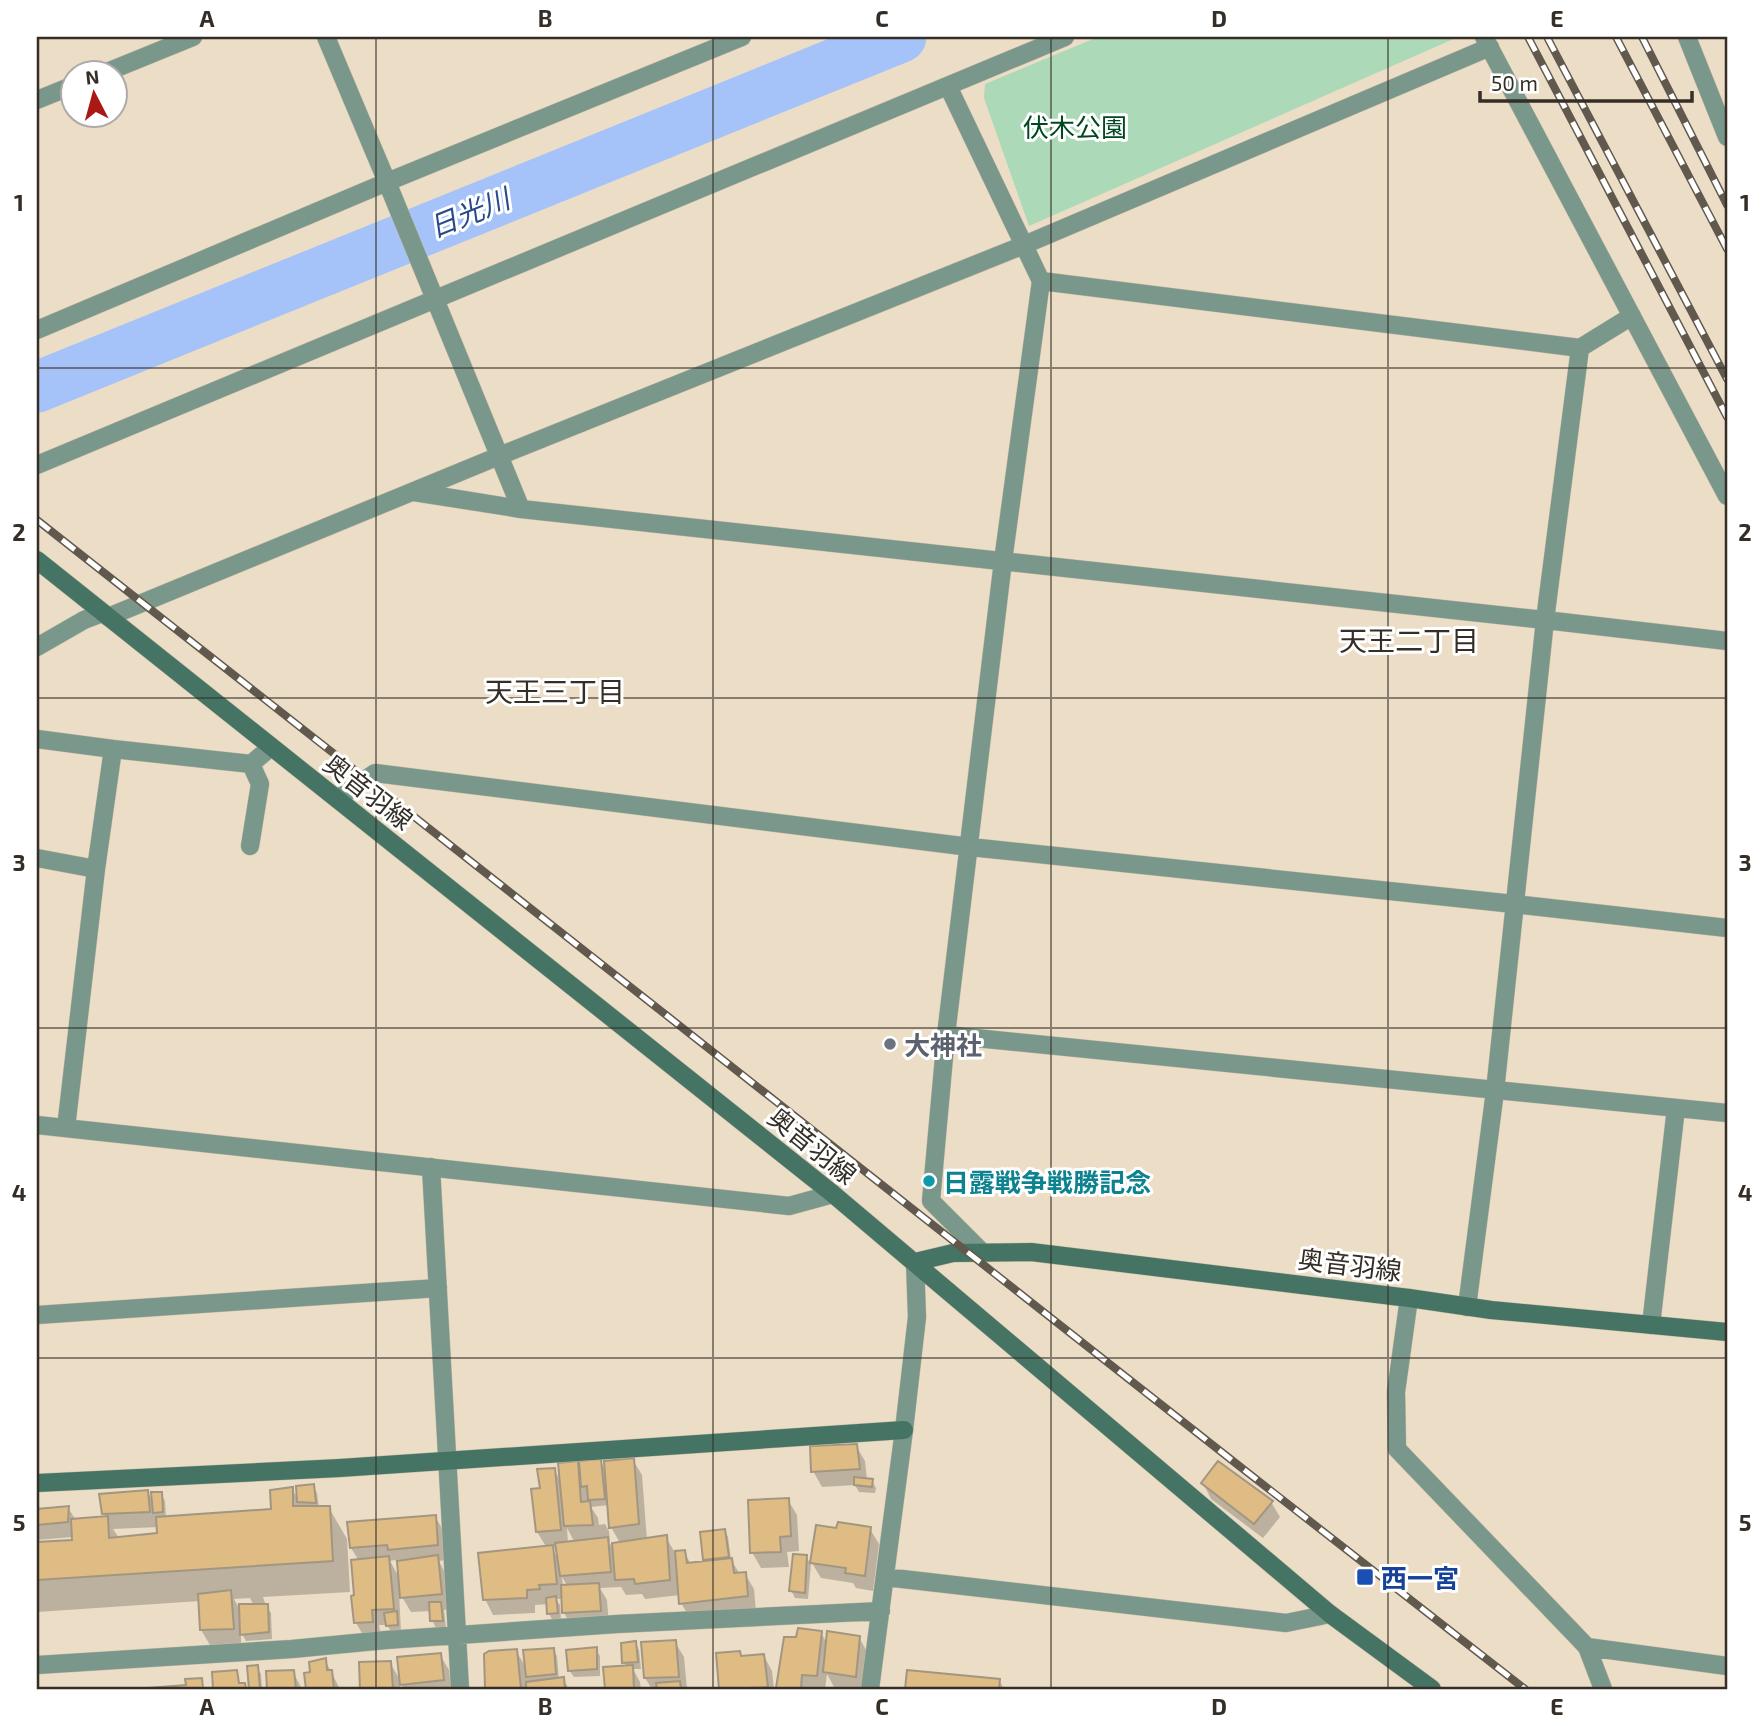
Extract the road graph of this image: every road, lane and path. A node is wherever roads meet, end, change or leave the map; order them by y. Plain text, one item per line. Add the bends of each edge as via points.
1 (192, 37) edge
2 (326, 37) edge
3 (742, 37) edge
4 (1065, 37) edge
5 (1687, 37) edge
6 (1487, 42) edge
7 (130, 62) edge
8 (948, 86) junction
9 (60, 91) edge
10 (37, 100) edge
11 (1727, 137) edge
12 (390, 189) junction
13 (1024, 245) junction
14 (1041, 281) junction
15 (434, 295) junction
16 (1632, 316) junction
17 (37, 330) edge
18 (1580, 348) junction
19 (499, 456) junction
20 (37, 465) edge
21 (414, 492) junction
22 (1727, 496) edge
23 (522, 509) junction
24 (37, 560) edge
25 (1003, 561) junction
26 (105, 615) junction
27 (1545, 620) junction
28 (1727, 641) edge
29 (37, 647) edge
30 (37, 739) edge
31 (271, 747) junction
32 (113, 749) junction
33 (251, 764) junction
34 (337, 799) junction
35 (250, 846) dead end
36 (970, 847) junction
37 (37, 858) edge
38 (96, 869) junction
39 (1514, 904) junction
40 (1727, 928) edge
41 (946, 1035) junction
42 (1495, 1091) junction
43 (1676, 1108) junction
44 (1727, 1113) edge
45 (37, 1125) edge
46 (66, 1128) junction
47 (431, 1167) junction
48 (833, 1194) junction
49 (982, 1252) junction
50 (915, 1262) junction
51 (438, 1288) junction
52 (1409, 1298) junction
53 (1467, 1307) junction
54 (37, 1315) edge
55 (1651, 1325) junction
56 (1727, 1332) edge
57 (904, 1430) junction
58 (448, 1461) junction
59 (37, 1483) edge
60 (885, 1577) junction
61 (881, 1611) junction
62 (1329, 1614) junction
63 (458, 1635) junction
64 (1587, 1647) junction
65 (37, 1665) edge
66 (1727, 1666) edge
67 (460, 1689) edge
68 (870, 1689) edge
69 (1432, 1689) edge
70 (1603, 1689) edge

1 - 7 street
2 - 12 street
3 - 12 street
4 - 8 street
5 - 11 street
6 - 13 street
6 - 16 street
8 - 13 street
8 - 15 street
9 - 10 street
12 - 15 street
12 - 17 street
13 - 14 street
13 - 19 street
14 - 18 street
14 - 25 street
15 - 19 street
15 - 20 street
16 - 18 street
16 - 22 street
18 - 27 street
19 - 21 street
19 - 23 street
21 - 23 street
21 - 26 street
23 - 25 street
24 - 26 main road, 奥音羽線
25 - 27 street
25 - 36 street
26 - 29 street via 84,620
26 - 31 main road, 奥音羽線
27 - 28 street
27 - 39 street
30 - 32 street
31 - 33 street
31 - 34 main road, 奥音羽線
32 - 33 street
32 - 38 street
33 - 35 street via 260,784
34 - 36 street via 375,773
34 - 48 main road, 奥音羽線
36 - 39 street
36 - 41 street
37 - 38 street
38 - 46 street
39 - 40 street
39 - 42 street
41 - 42 street
41 - 49 street via 930,1202
42 - 43 street
42 - 53 street
43 - 44 street
43 - 55 street
45 - 46 street
46 - 47 street
47 - 48 street via 789,1206
47 - 51 street
48 - 50 main road, 奥音羽線
49 - 50 main road, 奥音羽線
49 - 52 main road, 奥音羽線 via 1031,1252
50 - 57 street via 917,1317
50 - 62 main road
51 - 54 street
51 - 58 street
52 - 53 main road, 奥音羽線
52 - 64 street via 1396,1392 1397,1449
53 - 55 main road, 奥音羽線
55 - 56 main road, 奥音羽線
57 - 58 main road
57 - 60 street
58 - 59 main road
58 - 63 street
60 - 61 street
60 - 62 street via 1286,1623
61 - 63 street
61 - 68 street
62 - 69 main road
63 - 65 street
63 - 67 street
64 - 66 street
64 - 70 street

